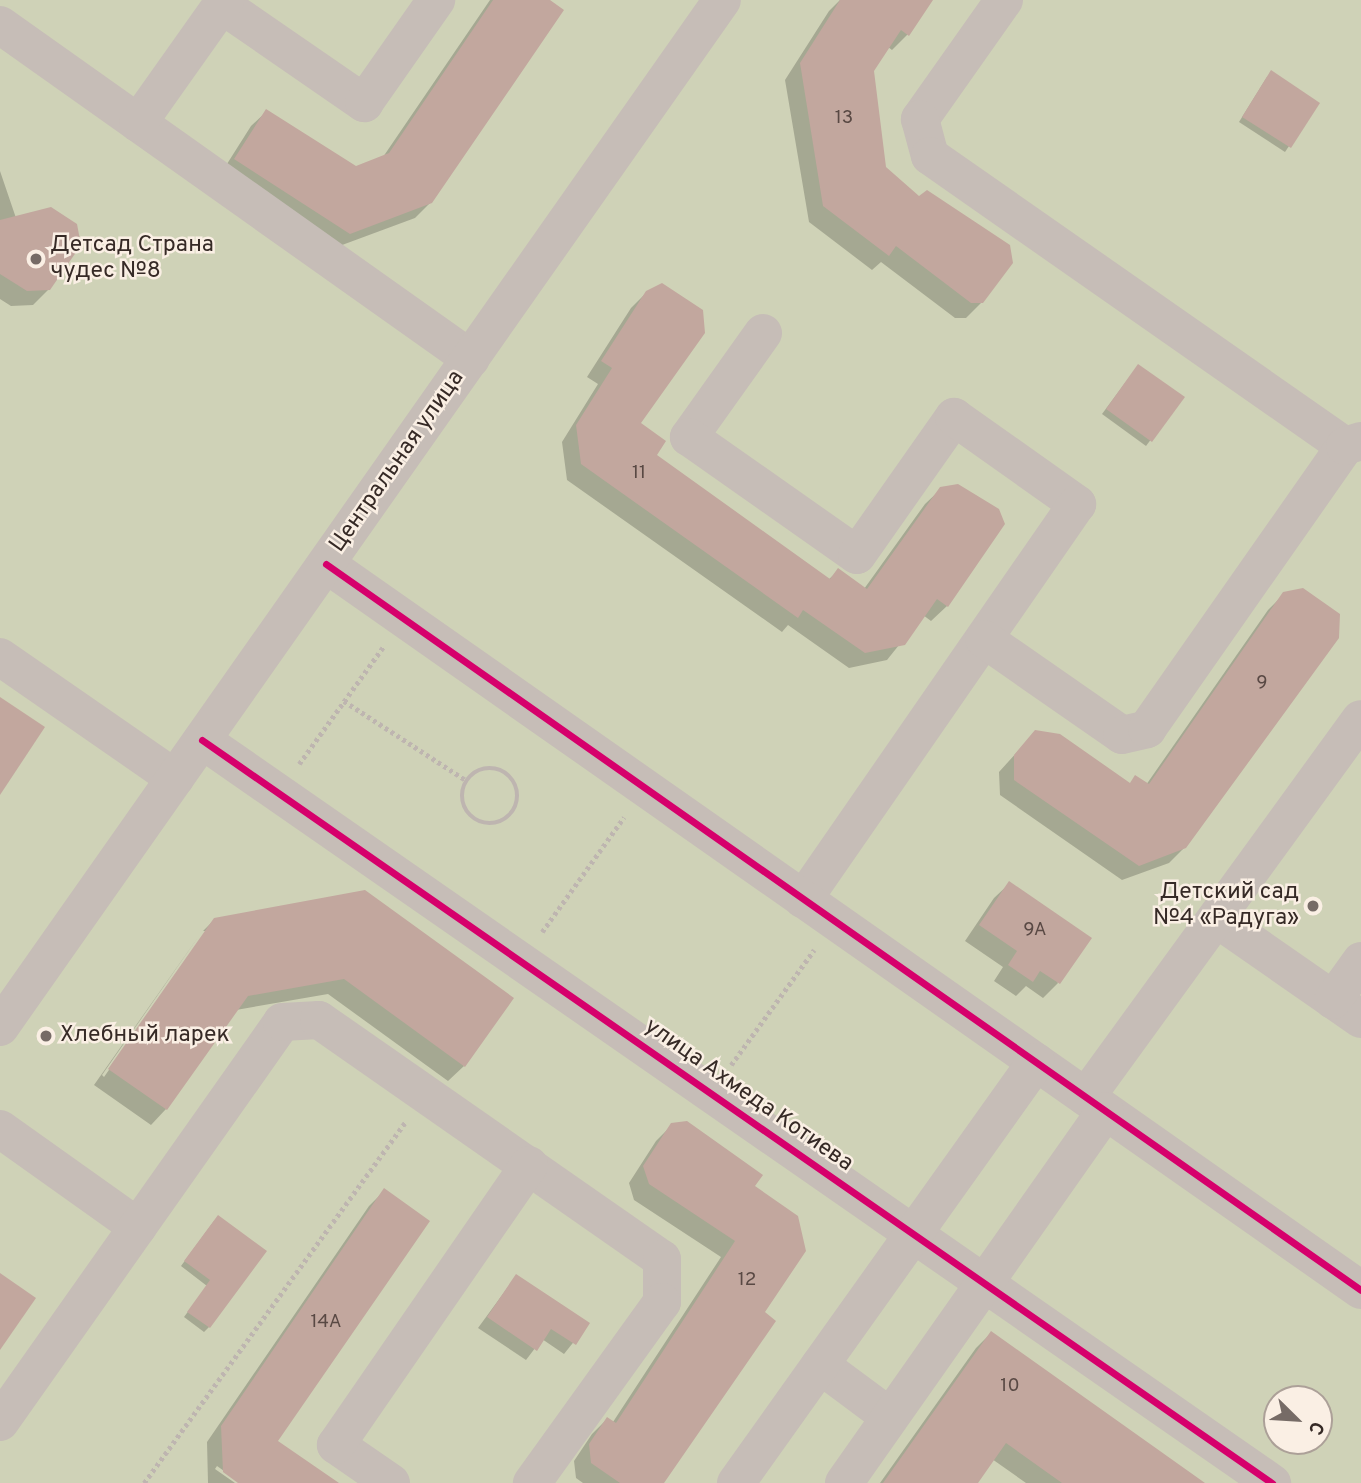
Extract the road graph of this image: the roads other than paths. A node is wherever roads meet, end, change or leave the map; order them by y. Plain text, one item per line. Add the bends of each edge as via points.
1 (436, 0) edge
2 (1004, 0) edge
3 (718, 1) edge
4 (224, 2) edge
5 (0, 25) edge
6 (138, 123) junction
7 (763, 333) dead end
8 (471, 359) junction
9 (1353, 443) edge
10 (326, 564) junction
11 (984, 639) junction
12 (0, 657) edge
13 (1361, 719) edge
14 (202, 740) junction
15 (175, 778) junction
16 (803, 899) junction
17 (1217, 919) junction
18 (1361, 961) edge
19 (1347, 1010) edge
20 (0, 1027) edge
21 (1036, 1062) junction
22 (1096, 1104) junction
23 (0, 1129) edge
24 (529, 1165) junction
25 (138, 1227) junction
26 (914, 1234) junction
27 (985, 1283) junction
28 (1361, 1290) edge
29 (820, 1365) junction
30 (890, 1417) junction
31 (0, 1422) edge
32 (391, 1483) edge
33 (532, 1483) edge
34 (736, 1483) edge
35 (844, 1483) edge
36 (1272, 1483) edge

1 - 4 street via 364,103
2 - 9 street via 920,119 930,156
3 - 8 street, Центральная улица
4 - 6 street
5 - 6 street
6 - 8 street
7 - 11 street via 689,437 857,555 954,417 1077,504
8 - 10 street, Центральная улица
9 - 11 street via 1147,729 1122,735
10 - 14 street, Центральная улица
10 - 16 street
11 - 16 street
12 - 15 street
13 - 17 street
14 - 15 street, Центральная улица
14 - 26 street, улица Ахмеда Котиева
15 - 20 street, Центральная улица
16 - 21 street
17 - 19 street
17 - 22 street
18 - 19 street
21 - 22 street
21 - 26 street
22 - 27 street
22 - 28 street
23 - 25 street
24 - 25 street via 319,1020 282,1022
24 - 32 street via 336,1445
24 - 33 street via 662,1259 662,1302
25 - 31 street
26 - 27 street, улица Ахмеда Котиева
26 - 29 street
27 - 30 street
27 - 36 street, улица Ахмеда Котиева
29 - 30 street
29 - 34 street
30 - 35 street

